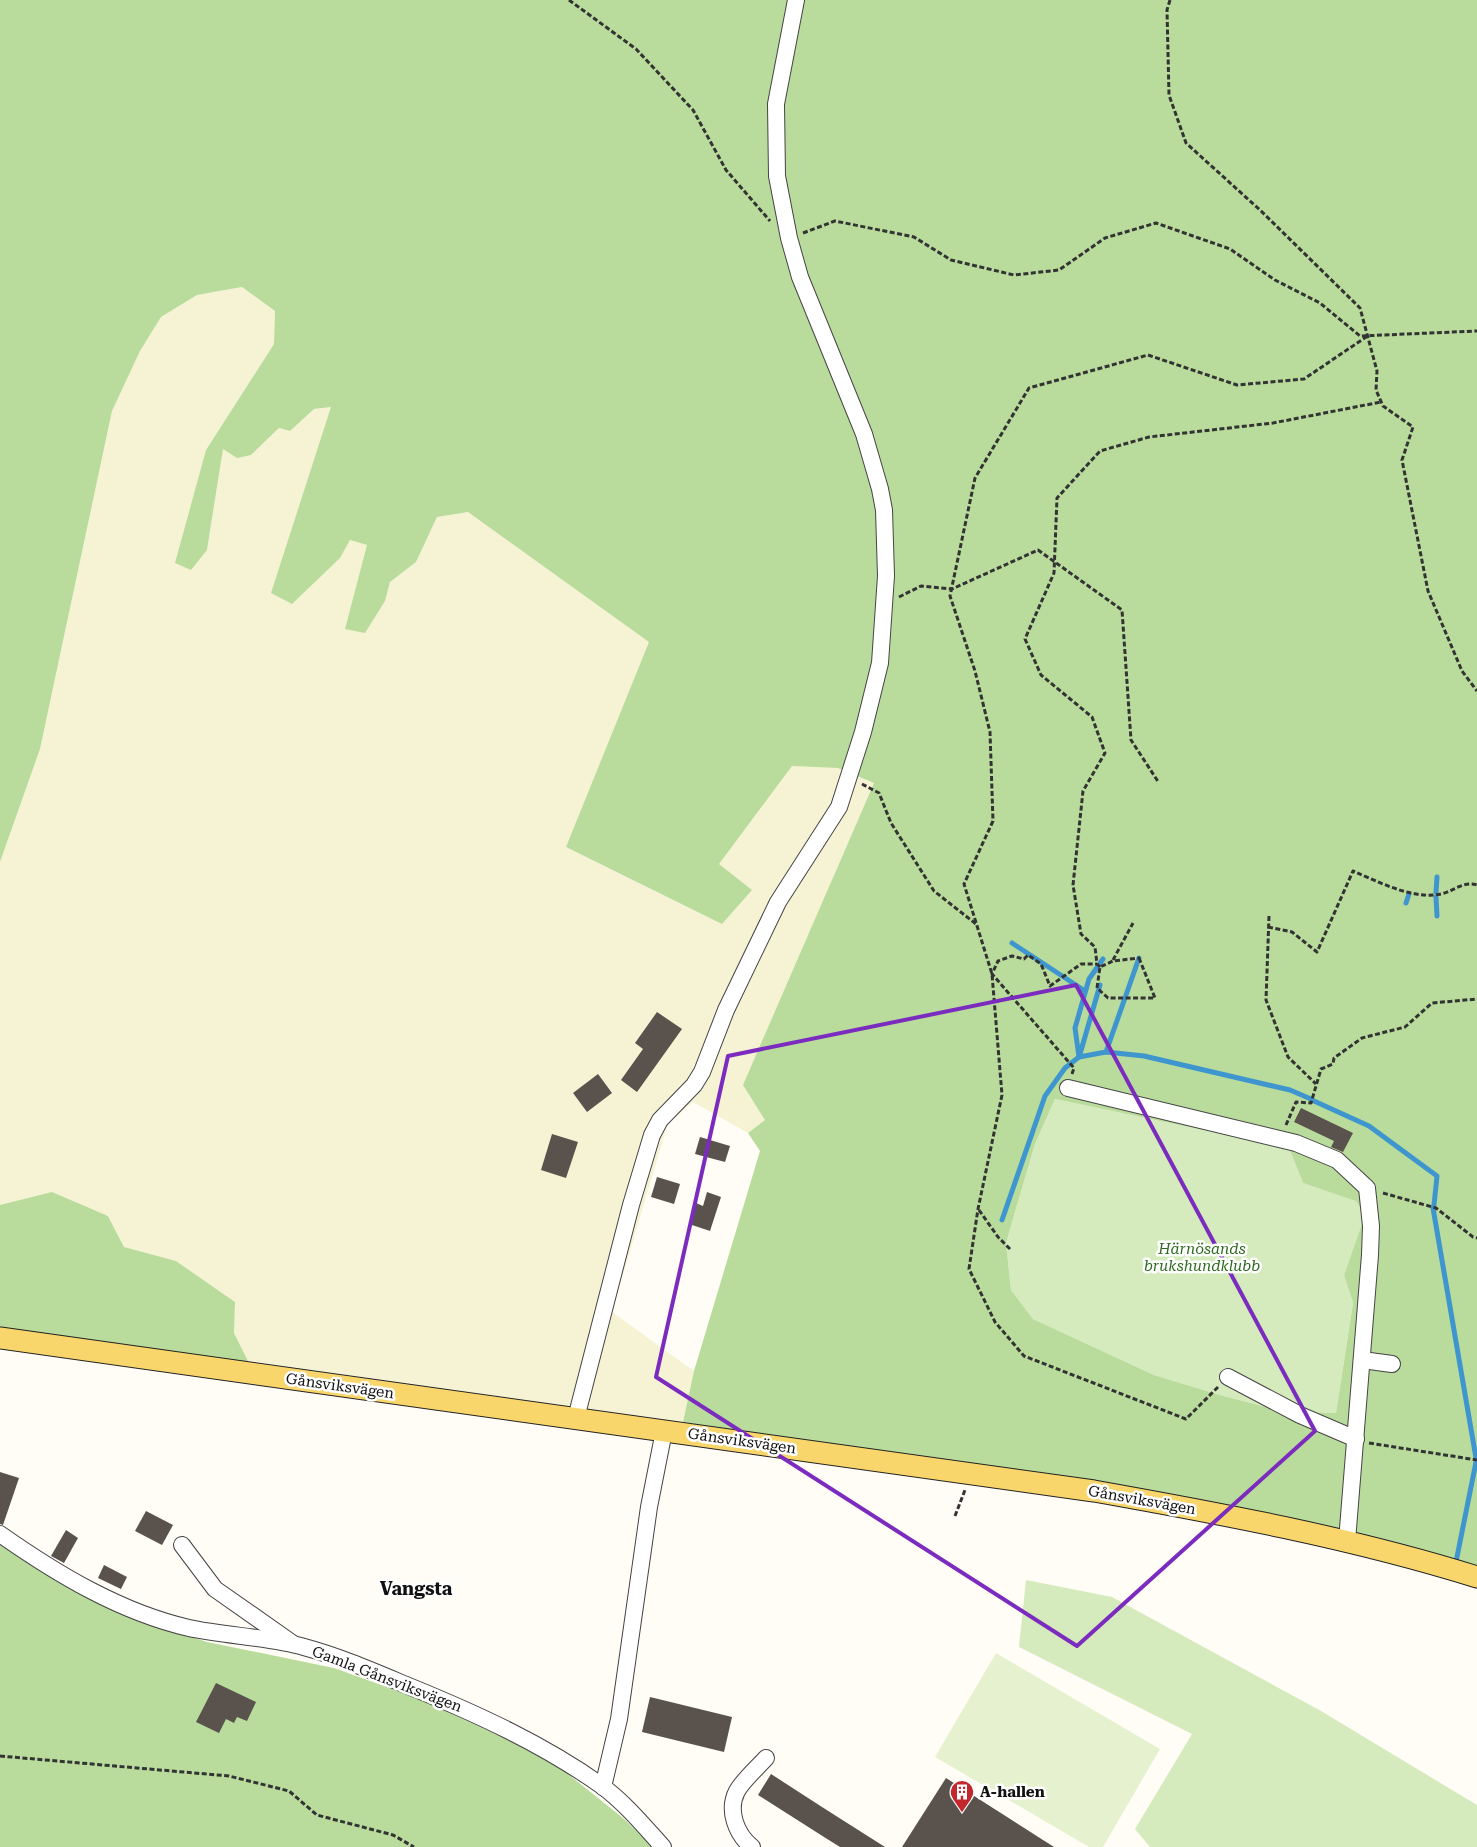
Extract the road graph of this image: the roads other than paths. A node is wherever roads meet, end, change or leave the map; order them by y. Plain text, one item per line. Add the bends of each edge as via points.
1 (796, 0) edge
2 (1068, 1088) dead end
3 (0, 1338) edge
4 (1362, 1360) junction
5 (1392, 1364) dead end
6 (1228, 1376) road end
7 (576, 1418) junction
8 (664, 1430) junction
9 (1356, 1439) junction
10 (0, 1534) edge
11 (1346, 1541) junction
12 (182, 1545) dead end
13 (1477, 1577) edge
14 (296, 1646) junction
15 (766, 1758) dead end
16 (603, 1787) junction
17 (664, 1847) edge
18 (752, 1847) edge

1 - 7 street via 781,70 775,128 777,176 800,277 864,434 884,510 885,603 880,663 850,779 839,808 778,902 726,1010 702,1072 694,1085 660,1120 652,1135
2 - 4 street via 1296,1143 1337,1160 1367,1188 1371,1226
3 - 7 main road, Gånsviksvägen
4 - 5 street
4 - 9 street
6 - 9 street via 1300,1416
7 - 8 main road, Gånsviksvägen
8 - 11 main road, Gånsviksvägen via 1094,1491
8 - 16 street via 649,1508 619,1719
9 - 11 street
10 - 14 street, Gamla Gånsviksvägen via 65,1576 146,1616 221,1634
11 - 13 main road, Gånsviksvägen
12 - 14 street via 214,1589
14 - 16 street, Gamla Gånsviksvägen via 343,1659 462,1708 556,1756
15 - 18 street via 737,1791 733,1810 736,1830
16 - 17 street, Gamla Gånsviksvägen via 628,1808

